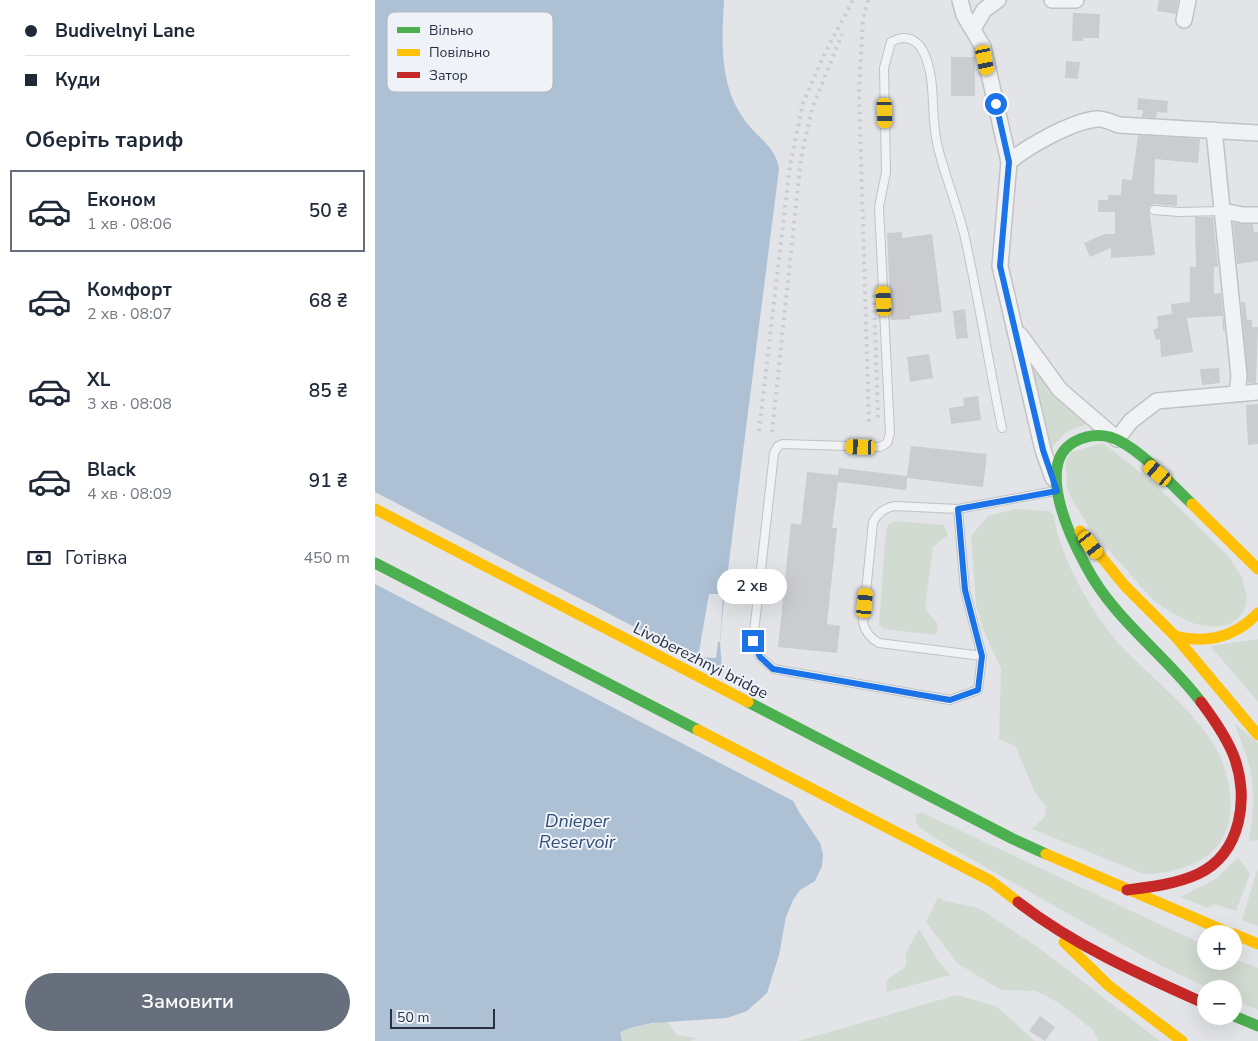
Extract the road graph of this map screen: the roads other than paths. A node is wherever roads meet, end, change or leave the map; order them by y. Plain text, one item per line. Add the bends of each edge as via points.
1 (960, 0) edge
2 (998, 0) edge
3 (1053, 0) edge
4 (1076, 0) edge
5 (1188, 0) edge
6 (1184, 20) dead end
7 (973, 29) junction
8 (1214, 130) junction
9 (1258, 132) edge
10 (1009, 162) junction
11 (1154, 210) dead end
12 (1222, 211) junction
13 (1258, 215) edge
14 (1013, 326) junction
15 (1258, 392) edge
16 (1237, 394) junction
17 (1002, 428) dead end
18 (1117, 440) junction
19 (1057, 491) junction
20 (375, 509) edge
21 (958, 509) junction
22 (375, 563) edge
23 (1258, 569) edge
24 (1258, 613) edge
25 (1175, 636) junction
26 (982, 656) junction
27 (1258, 735) edge
28 (1127, 890) junction
29 (1044, 922) junction
30 (1211, 925) edge
31 (1242, 938) edge
32 (1258, 944) edge
33 (1197, 1000) edge
34 (1242, 1019) edge
35 (1258, 1026) edge
36 (1182, 1041) edge

1 - 7 street
2 - 7 street via 984,10
3 - 4 street
5 - 6 street
7 - 10 street via 983,46
8 - 9 street
8 - 10 street via 1119,125 1097,118 1022,150
8 - 12 street
10 - 14 street via 1000,266
11 - 12 lane
12 - 13 street
12 - 16 street via 1239,376
14 - 18 street via 1060,390
14 - 19 street via 1043,450
15 - 16 street
16 - 18 street via 1157,401 1144,408
17 - 26 lane via 965,236 937,141 931,75 916,42 905,36 899,37 891,42 884,68 886,172 879,207 890,433 887,443 880,447 778,446 773,462 753,641 760,657 773,669 950,700 978,690
18 - 19 main road via 1099,435 1071,442 1060,453 1055,469
18 - 23 main road via 1158,473
19 - 21 lane
19 - 25 main road via 1101,559
19 - 28 main road via 1069,530 1090,575 1106,598 1208,710 1236,761 1243,794 1242,812 1233,843 1215,864 1183,881
20 - 28 main road, Livoberezhnyi bridge via 1013,839
21 - 26 lane via 965,590
21 - 26 lane via 894,506 878,514 872,530 863,622 865,631 879,644
22 - 29 main road via 991,881
24 - 25 main road via 1239,630 1222,638 1203,641
25 - 27 main road
28 - 30 main road, Livoberezhnyi bridge
29 - 33 main road via 1140,975
29 - 36 main road via 1109,986
31 - 32 main road, Livoberezhnyi bridge
34 - 35 main road

